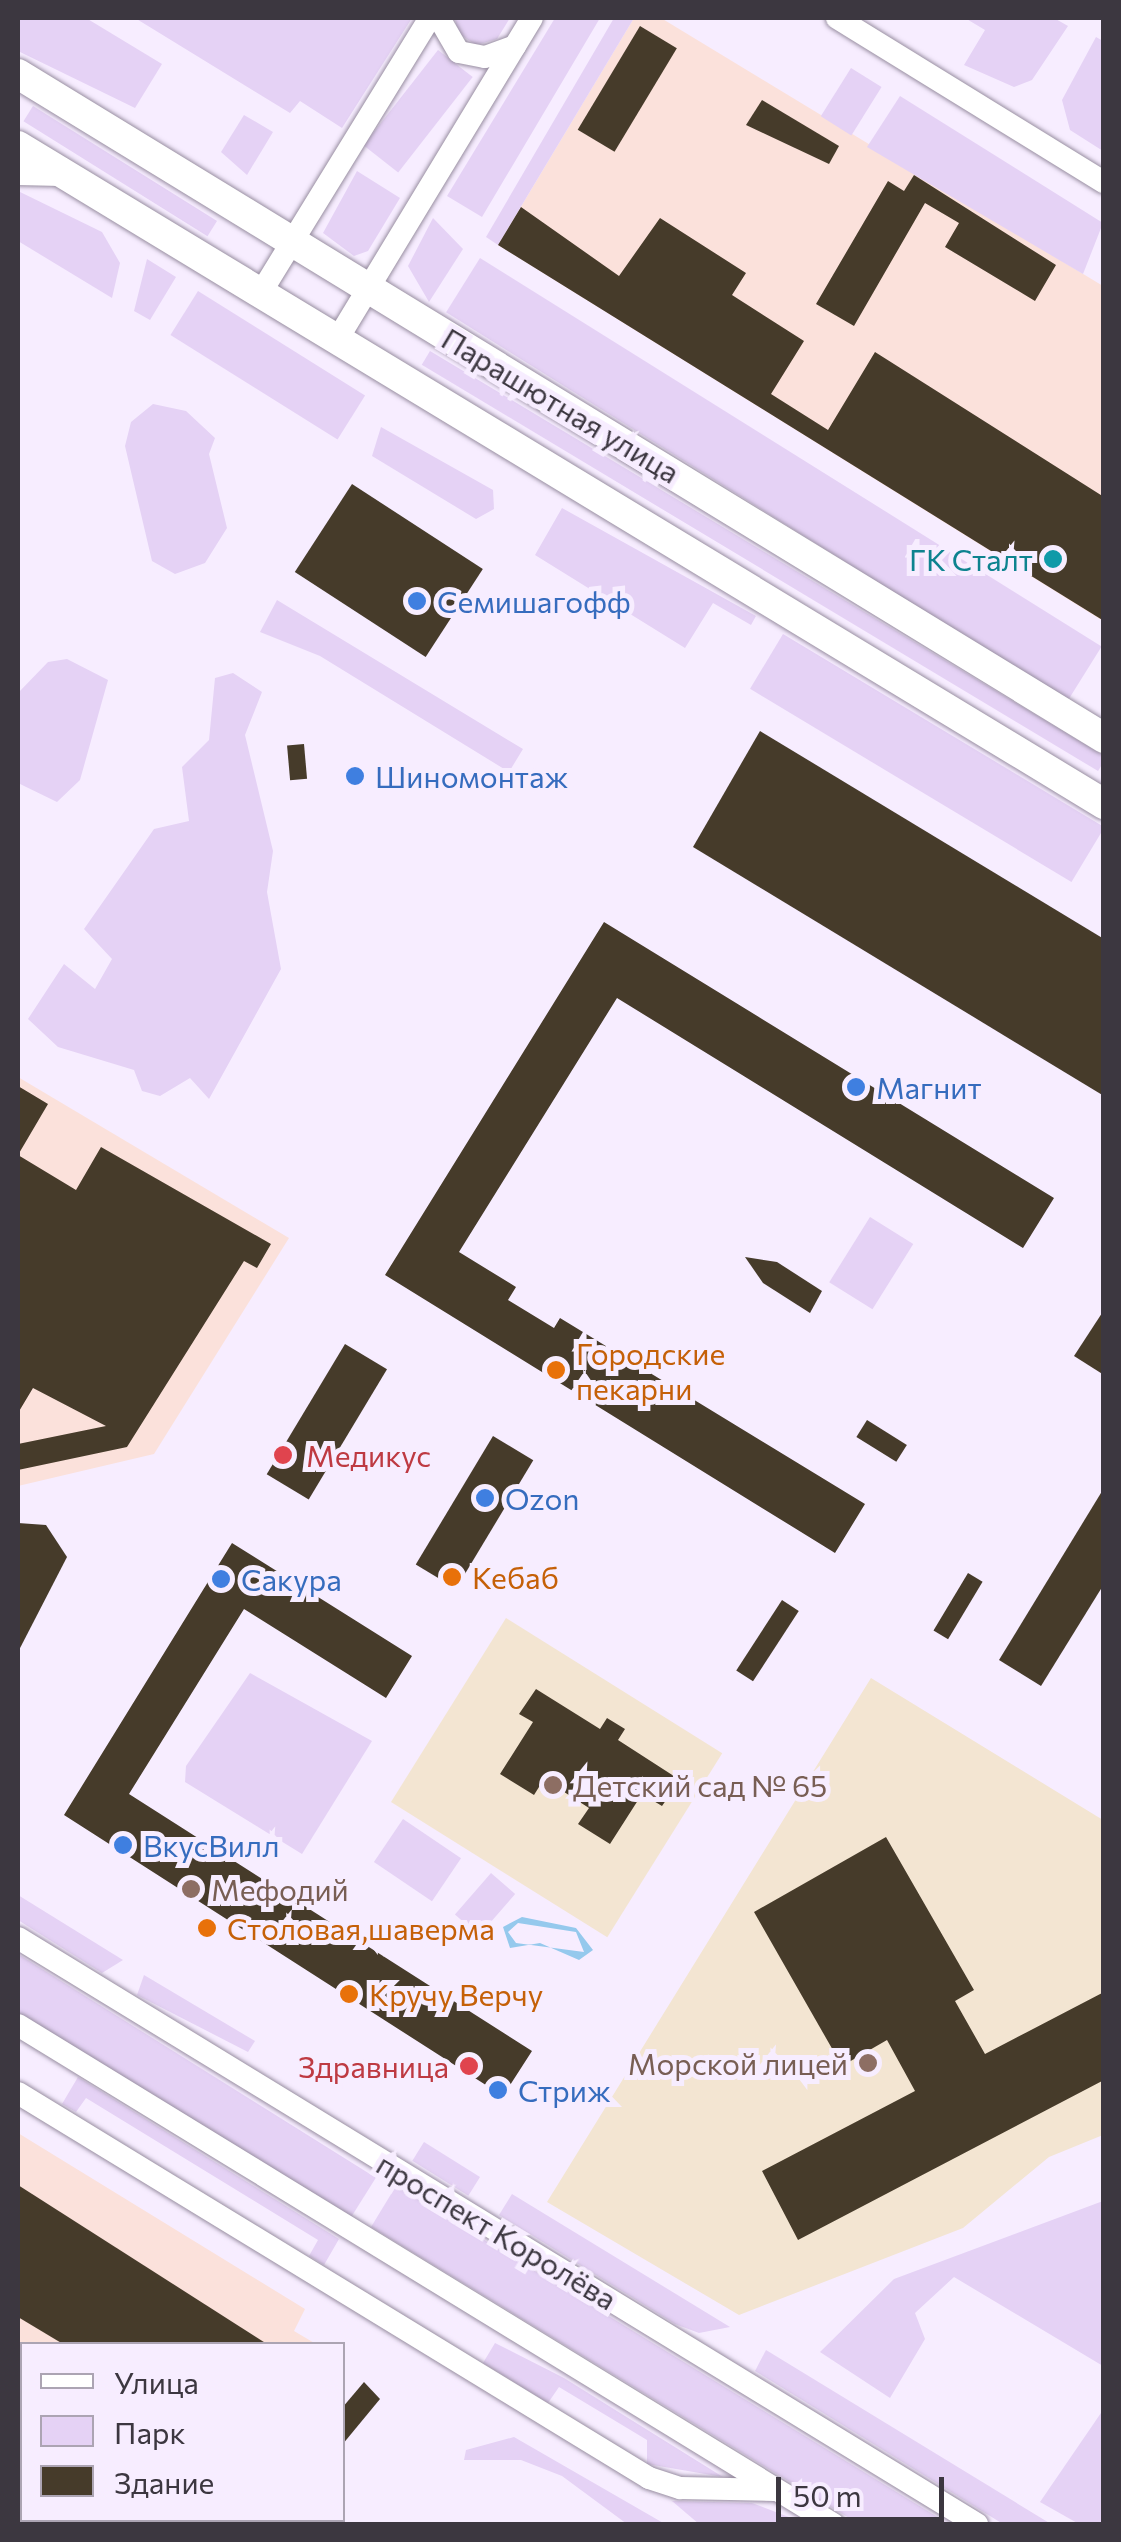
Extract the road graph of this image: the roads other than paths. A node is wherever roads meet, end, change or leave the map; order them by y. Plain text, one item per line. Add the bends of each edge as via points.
1 (430, 18) edge
2 (439, 18) edge
3 (532, 18) edge
4 (837, 18) edge
5 (514, 46) junction
6 (18, 74) edge
7 (18, 146) edge
8 (18, 174) edge
9 (61, 175) junction
10 (1104, 182) edge
11 (292, 241) junction
12 (368, 287) junction
13 (260, 294) junction
14 (336, 340) junction
15 (1104, 738) edge
16 (1104, 804) edge
17 (18, 1938) edge
18 (18, 2026) edge
19 (18, 2093) edge
20 (776, 2490) junction
21 (833, 2524) edge
22 (976, 2524) edge

1 - 11 street
2 - 5 street via 459,52 485,57
3 - 5 street
4 - 10 street
5 - 12 street
6 - 11 main road, Парашютная улица
7 - 9 main road, Парашютная улица
8 - 9 street
9 - 13 main road, Парашютная улица
11 - 12 main road, Парашютная улица
11 - 13 street
12 - 14 street
12 - 15 main road, Парашютная улица
13 - 14 main road, Парашютная улица
14 - 16 main road, Парашютная улица
17 - 22 street, проспект Королёва
18 - 20 street
19 - 20 street via 649,2478 680,2488
20 - 21 street

